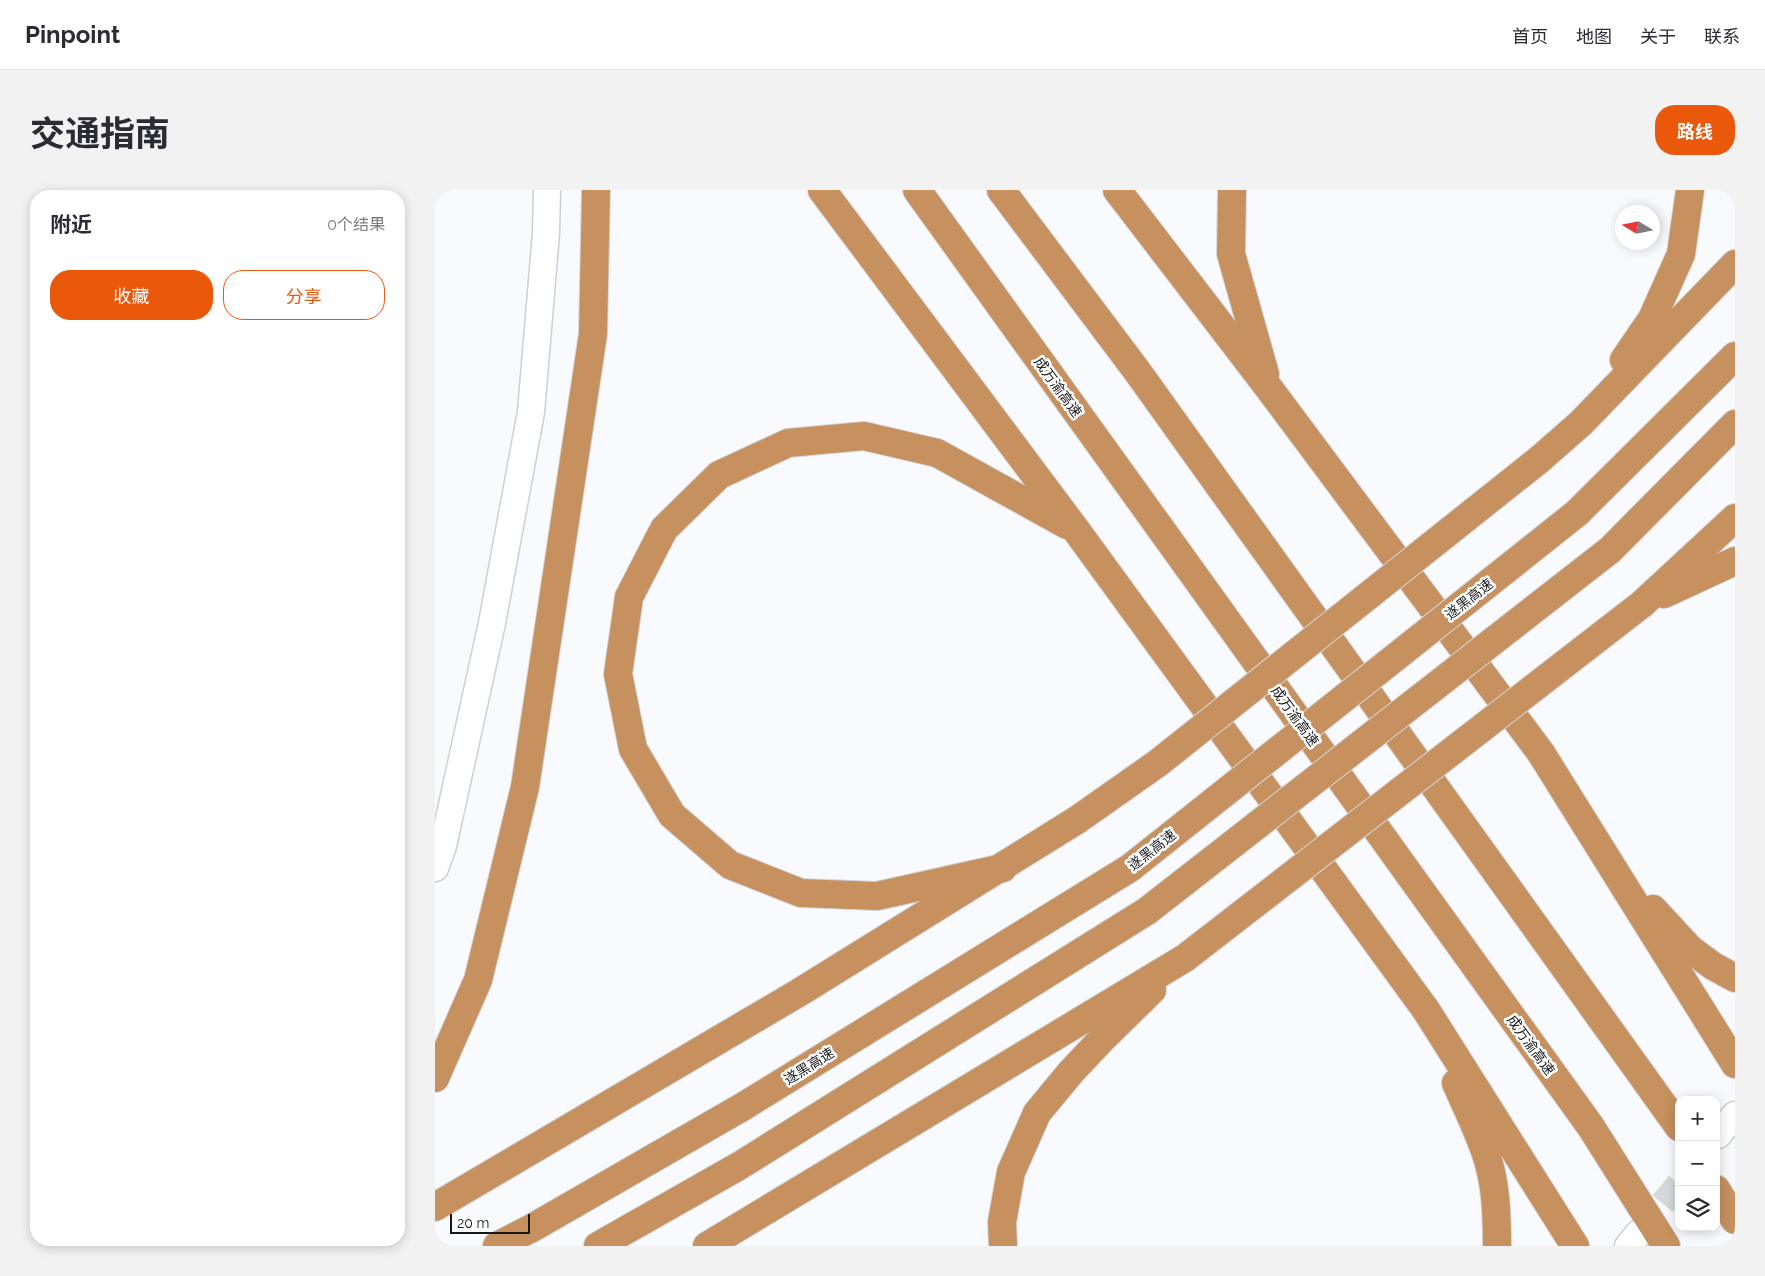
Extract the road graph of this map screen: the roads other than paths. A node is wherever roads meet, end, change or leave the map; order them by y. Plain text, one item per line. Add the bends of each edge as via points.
1 (547, 190) edge
2 (596, 190) edge
3 (822, 190) edge
4 (917, 190) edge
5 (1001, 190) edge
6 (1117, 190) edge
7 (1232, 190) edge
8 (1690, 190) edge
9 (1735, 264) edge
10 (1735, 356) edge
11 (1268, 387) junction
12 (1581, 424) junction
13 (1735, 424) edge
14 (1735, 518) edge
15 (1076, 530) junction
16 (1735, 561) edge
17 (1642, 604) junction
18 (1610, 863) junction
19 (435, 868) edge
20 (1003, 868) junction
21 (1185, 958) junction
22 (1735, 978) edge
23 (1426, 1010) junction
24 (1735, 1064) edge
25 (435, 1078) edge
26 (1735, 1115) edge
27 (1675, 1121) edge
28 (1720, 1133) edge
29 (1720, 1196) edge
30 (435, 1207) edge
31 (1735, 1220) edge
32 (497, 1246) edge
33 (598, 1246) edge
34 (707, 1246) edge
35 (1003, 1246) edge
36 (1497, 1246) edge
37 (1575, 1246) edge
38 (1666, 1246) edge

1 - 19 street via 531,412 492,623 443,846
2 - 25 highway via 593,334 525,788 478,980
3 - 15 highway
4 - 38 highway, 成万渝高速 via 1591,1127
5 - 27 highway via 1143,379
6 - 11 highway
7 - 11 highway via 1231,254
8 - 12 highway via 1681,254 1652,319
9 - 12 highway
10 - 32 highway, 遂黑高速, bridge via 1577,513 1129,868 744,1106
11 - 18 highway via 1541,753
12 - 20 highway, bridge via 1166,756
13 - 33 highway, bridge via 1610,550 1147,911 739,1166
14 - 17 highway
15 - 20 highway via 937,453 864,436 788,443 719,475 664,529 629,597 618,674 633,749 672,815 730,865 801,893 877,896
15 - 23 highway
16 - 17 highway
17 - 21 highway, bridge
18 - 22 highway via 1690,949
18 - 24 highway
20 - 30 highway
21 - 34 highway
21 - 35 highway via 1103,1038 1037,1112 1011,1172 1002,1222
23 - 36 highway via 1485,1152 1493,1183
23 - 37 highway
26 - 28 street
29 - 31 highway

